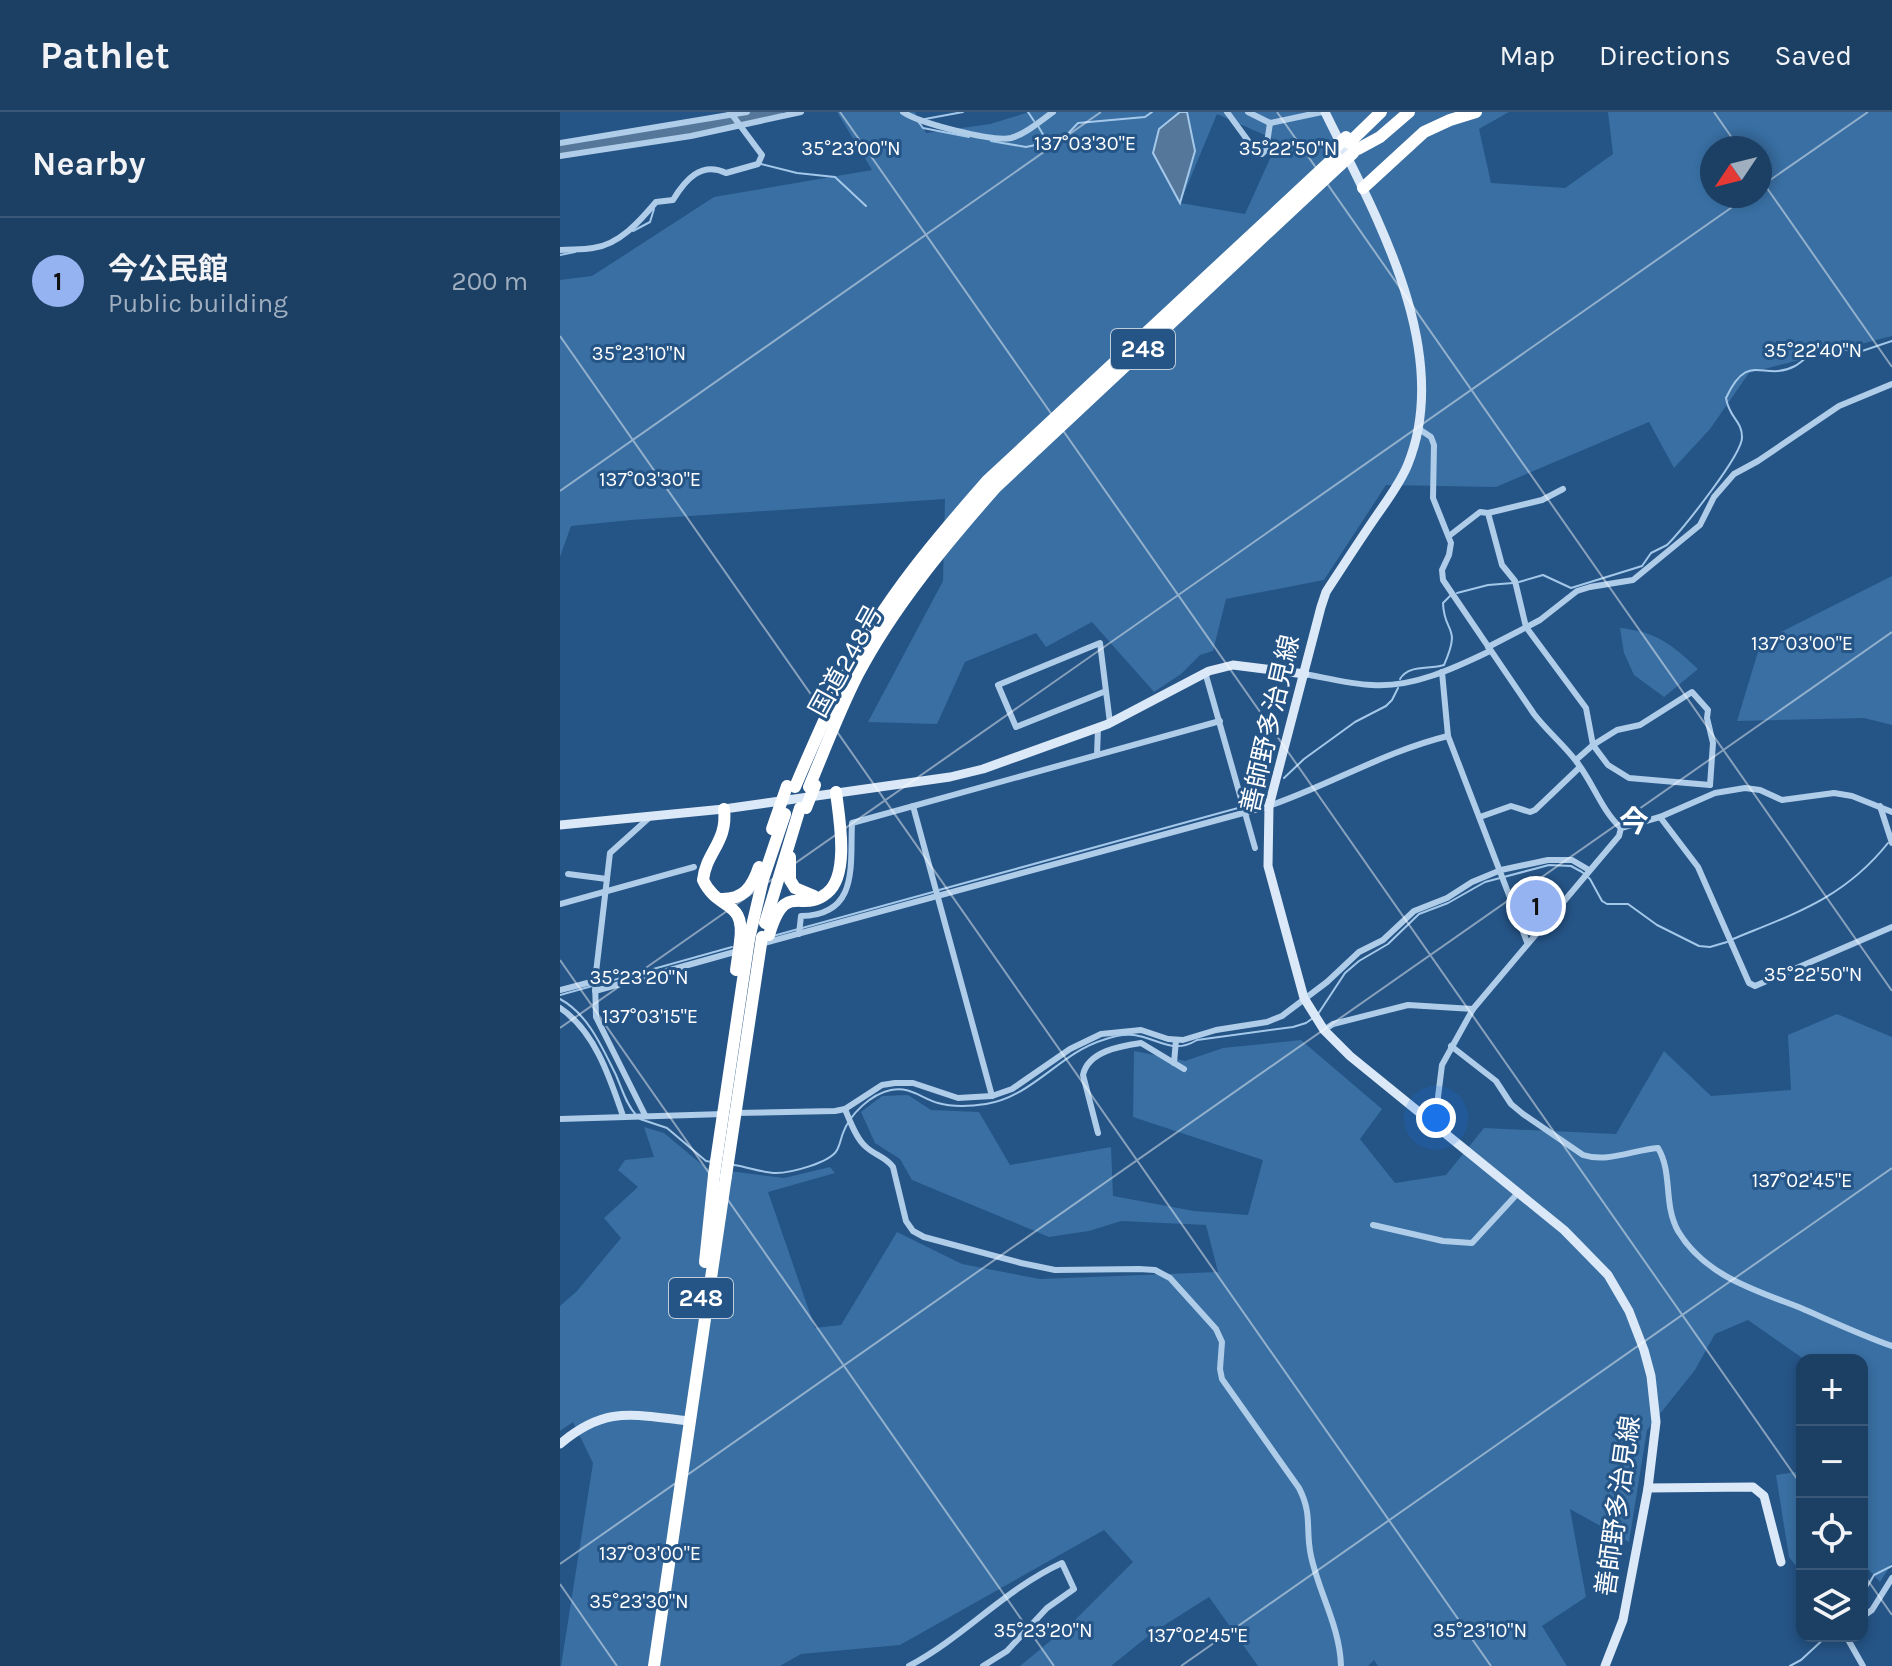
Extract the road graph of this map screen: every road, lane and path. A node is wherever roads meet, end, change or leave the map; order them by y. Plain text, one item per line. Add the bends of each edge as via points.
1 (747, 112) edge
2 (801, 112) edge
3 (903, 112) edge
4 (1053, 112) edge
5 (1227, 112) edge
6 (1248, 112) edge
7 (1324, 112) edge
8 (1372, 112) edge
9 (1381, 112) edge
10 (1397, 112) edge
11 (1409, 112) edge
12 (1476, 112) edge
13 (731, 113) edge
14 (1270, 123) junction
15 (741, 125) junction
16 (560, 143) edge
17 (1352, 145) junction
18 (560, 156) edge
19 (1336, 157) junction
20 (1363, 188) junction
21 (560, 250) edge
22 (1892, 384) edge
23 (1419, 429) junction
24 (1563, 489) dead end
25 (1488, 513) junction
26 (1449, 536) junction
27 (1526, 627) junction
28 (1489, 649) junction
29 (1205, 672) junction
30 (1442, 672) junction
31 (1305, 674) junction
32 (1106, 691) junction
33 (1220, 721) junction
34 (1110, 723) junction
35 (1098, 728) junction
36 (1448, 736) junction
37 (1593, 745) junction
38 (1097, 755) junction
39 (1578, 764) junction
40 (794, 782) junction
41 (1710, 785) junction
42 (836, 792) junction
43 (1715, 793) junction
44 (913, 806) junction
45 (1269, 806) junction
46 (1880, 806) junction
47 (803, 808) junction
48 (724, 809) junction
49 (1244, 811) junction
50 (1892, 812) edge
51 (652, 816) junction
52 (1480, 817) junction
53 (1660, 817) junction
54 (560, 825) edge
55 (1621, 828) junction
56 (1891, 841) edge
57 (1255, 848) dead end
58 (694, 867) dead end
59 (1589, 870) junction
60 (1501, 871) junction
61 (568, 874) dead end
62 (607, 879) junction
63 (606, 891) junction
64 (821, 897) junction
65 (936, 897) junction
66 (716, 898) junction
67 (560, 904) edge
68 (1892, 927) edge
69 (799, 934) junction
70 (755, 938) junction
71 (1527, 942) junction
72 (595, 981) junction
73 (560, 990) edge
74 (595, 991) junction
75 (1304, 998) junction
76 (560, 1008) edge
77 (1473, 1009) junction
78 (1318, 1021) junction
79 (1145, 1031) junction
80 (1176, 1040) junction
81 (1141, 1043) junction
82 (1451, 1046) junction
83 (1174, 1063) junction
84 (1184, 1069) dead end
85 (992, 1096) junction
86 (846, 1112) junction
87 (645, 1115) junction
88 (623, 1116) junction
89 (560, 1119) edge
90 (1429, 1119) junction
91 (1098, 1133) dead end
92 (720, 1176) junction
93 (1518, 1193) junction
94 (1373, 1225) dead end
95 (1892, 1346) edge
96 (689, 1421) junction
97 (560, 1444) edge
98 (1648, 1488) junction
99 (1781, 1562) dead end
100 (1892, 1578) edge
101 (1868, 1613) edge
102 (1849, 1642) edge
103 (654, 1666) edge
104 (909, 1666) edge
105 (983, 1666) edge
106 (1341, 1666) edge
107 (1605, 1666) edge
108 (1863, 1666) edge

1 - 13 street
2 - 15 street
3 - 4 street via 997,140 1021,135
5 - 14 street via 1257,153 1266,150
6 - 14 street
7 - 14 street
7 - 20 main road, 善師野多治見線
8 - 17 highway
9 - 17 highway, 国道248号 / 248
10 - 17 highway, 国道248号 / 248
11 - 17 highway via 1380,137
12 - 20 highway via 1424,132
13 - 15 street
13 - 16 street
15 - 18 street
15 - 21 street via 762,155 758,164 726,173 700,170 673,200 656,202 615,240 597,248
17 - 19 highway, 国道248号 / 248, bridge
19 - 40 highway, 国道248号 / 248 via 987,481 943,531 850,667
19 - 47 highway, 国道248号 / 248, bridge via 996,487 924,573 855,681
20 - 23 main road, 善師野多治見線 via 1397,269 1415,332 1423,385
22 - 27 street via 1839,406 1734,474 1700,525 1633,580 1577,591
23 - 26 street via 1431,437 1433,498
23 - 31 main road, 善師野多治見線 via 1396,487 1326,592
24 - 25 street via 1518,508
25 - 26 street via 1480,512
25 - 27 street via 1502,565 1515,581
26 - 28 street via 1443,580
27 - 28 street
27 - 37 street via 1586,708
28 - 30 street
28 - 39 street via 1550,735
29 - 31 main road via 1233,665
29 - 33 street
29 - 34 main road
30 - 31 street via 1389,685
30 - 36 street
31 - 45 main road, 善師野多治見線
32 - 32 street via 1100,643 998,685 1016,727
32 - 34 street
33 - 38 street
33 - 49 street
34 - 35 main road
35 - 38 street
35 - 42 main road via 983,769
36 - 45 street via 1414,744
36 - 52 street
37 - 39 street
37 - 41 street via 1608,765 1629,778
37 - 41 street via 1617,730 1640,725 1692,692 1708,710 1713,743
38 - 44 street
39 - 52 street via 1535,810 1511,806
39 - 55 street
40 - 66 highway, bridge via 745,894
40 - 70 highway, 国道248号 / 248 via 763,879
41 - 43 street
42 - 48 main road
42 - 64 highway via 840,861 833,887
43 - 46 street via 1745,788 1782,800 1834,793
43 - 53 street
44 - 65 street
44 - 69 street via 852,823 849,885 832,909 801,916
45 - 49 street
45 - 75 main road, 善師野多治見線 via 1269,875
46 - 50 street
46 - 56 street
47 - 64 highway via 788,863 790,880 802,893
47 - 70 highway, 国道248号 / 248
48 - 51 main road
48 - 66 highway via 726,827 703,880
49 - 57 street
49 - 65 street
51 - 54 main road
51 - 62 street via 610,853
52 - 60 street
53 - 55 street
53 - 68 street via 1698,867 1749,983 1755,986
55 - 59 street
58 - 63 street
59 - 60 street via 1572,860 1548,860
59 - 71 street
60 - 71 street
60 - 75 street via 1414,911
61 - 62 street
62 - 63 street
63 - 67 street
63 - 72 street
64 - 70 highway via 792,900
65 - 69 street
65 - 85 street
66 - 70 highway via 738,913
69 - 74 street
70 - 92 highway, 国道248号 / 248, bridge via 759,958
70 - 92 highway, 国道248号 / 248, bridge via 733,991
71 - 77 street
72 - 73 street
72 - 74 street
74 - 87 street via 597,1022
75 - 78 main road, 善師野多治見線
75 - 80 street via 1267,1022
76 - 88 street via 583,1027
77 - 78 street via 1408,1005 1333,1024
77 - 82 street
78 - 90 main road, 善師野多治見線 via 1350,1056
79 - 80 street
79 - 81 street
79 - 85 street via 1121,1030 1085,1041 1012,1089
80 - 83 street
81 - 83 street
81 - 91 street via 1097,1055 1084,1069
82 - 90 street
82 - 95 street via 1496,1081 1523,1114 1583,1155 1658,1148 1676,1227 1693,1250 1729,1280
83 - 84 street
85 - 86 street via 958,1098 913,1083 895,1083 870,1091
86 - 87 street
86 - 106 street via 866,1148 893,1167 906,1221 918,1234 1055,1270 1155,1270 1216,1329 1222,1342 1222,1379 1308,1504 1310,1550
87 - 88 street
88 - 89 street
90 - 93 main road, 善師野多治見線
92 - 96 highway, 国道248号 / 248
93 - 94 street via 1472,1243
93 - 98 main road, 善師野多治見線 via 1594,1260 1629,1311 1644,1350 1654,1401
96 - 97 main road via 619,1414 580,1427
96 - 103 highway, 国道248号 / 248
98 - 99 main road via 1753,1487 1764,1496
98 - 107 main road, 善師野多治見線 via 1623,1620
100 - 101 street
102 - 108 street
104 - 105 street via 1062,1563 1074,1589 1047,1608 1007,1651

